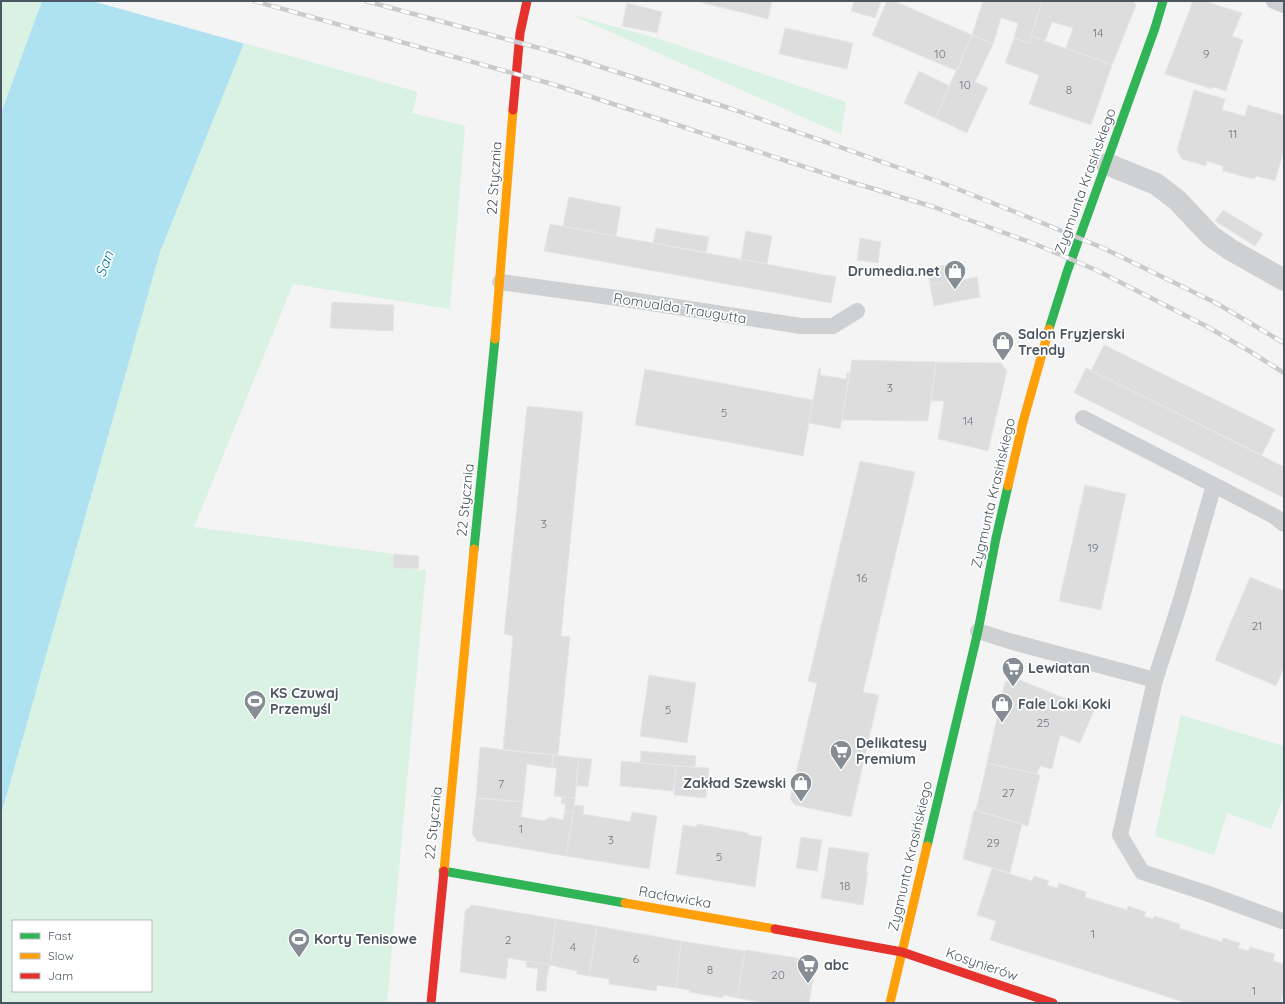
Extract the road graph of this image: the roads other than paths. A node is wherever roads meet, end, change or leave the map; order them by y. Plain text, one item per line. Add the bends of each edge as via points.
1 (527, 1) edge
2 (1163, 1) edge
3 (1274, 1) edge
4 (1284, 5) edge
5 (1107, 164) junction
6 (1284, 280) edge
7 (500, 282) junction
8 (857, 311) dead end
9 (1083, 418) dead end
10 (1214, 485) junction
11 (1284, 524) edge
12 (978, 631) junction
13 (1155, 680) junction
14 (443, 871) junction
15 (1282, 921) dead end
16 (902, 952) junction
17 (431, 1003) edge
18 (890, 1003) edge
19 (1053, 1003) edge

1 - 7 street, 22 Stycznia via 520,33
2 - 5 street, Zygmunta Krasińskiego
3 - 4 lane
5 - 6 street via 1156,184 1177,200 1211,236
5 - 12 street, Zygmunta Krasińskiego via 1062,287 1023,422
7 - 8 lane, Romualda Traugutta via 801,326 833,326
7 - 14 street, 22 Stycznia
9 - 10 lane
10 - 11 lane via 1274,516
10 - 13 lane
12 - 13 lane
12 - 16 street, Zygmunta Krasińskiego
13 - 15 lane via 1120,835 1142,872
14 - 16 street, Racławicka
14 - 17 street, 22 Stycznia
16 - 18 street, Zygmunta Krasińskiego
16 - 19 street, Kosynierów

